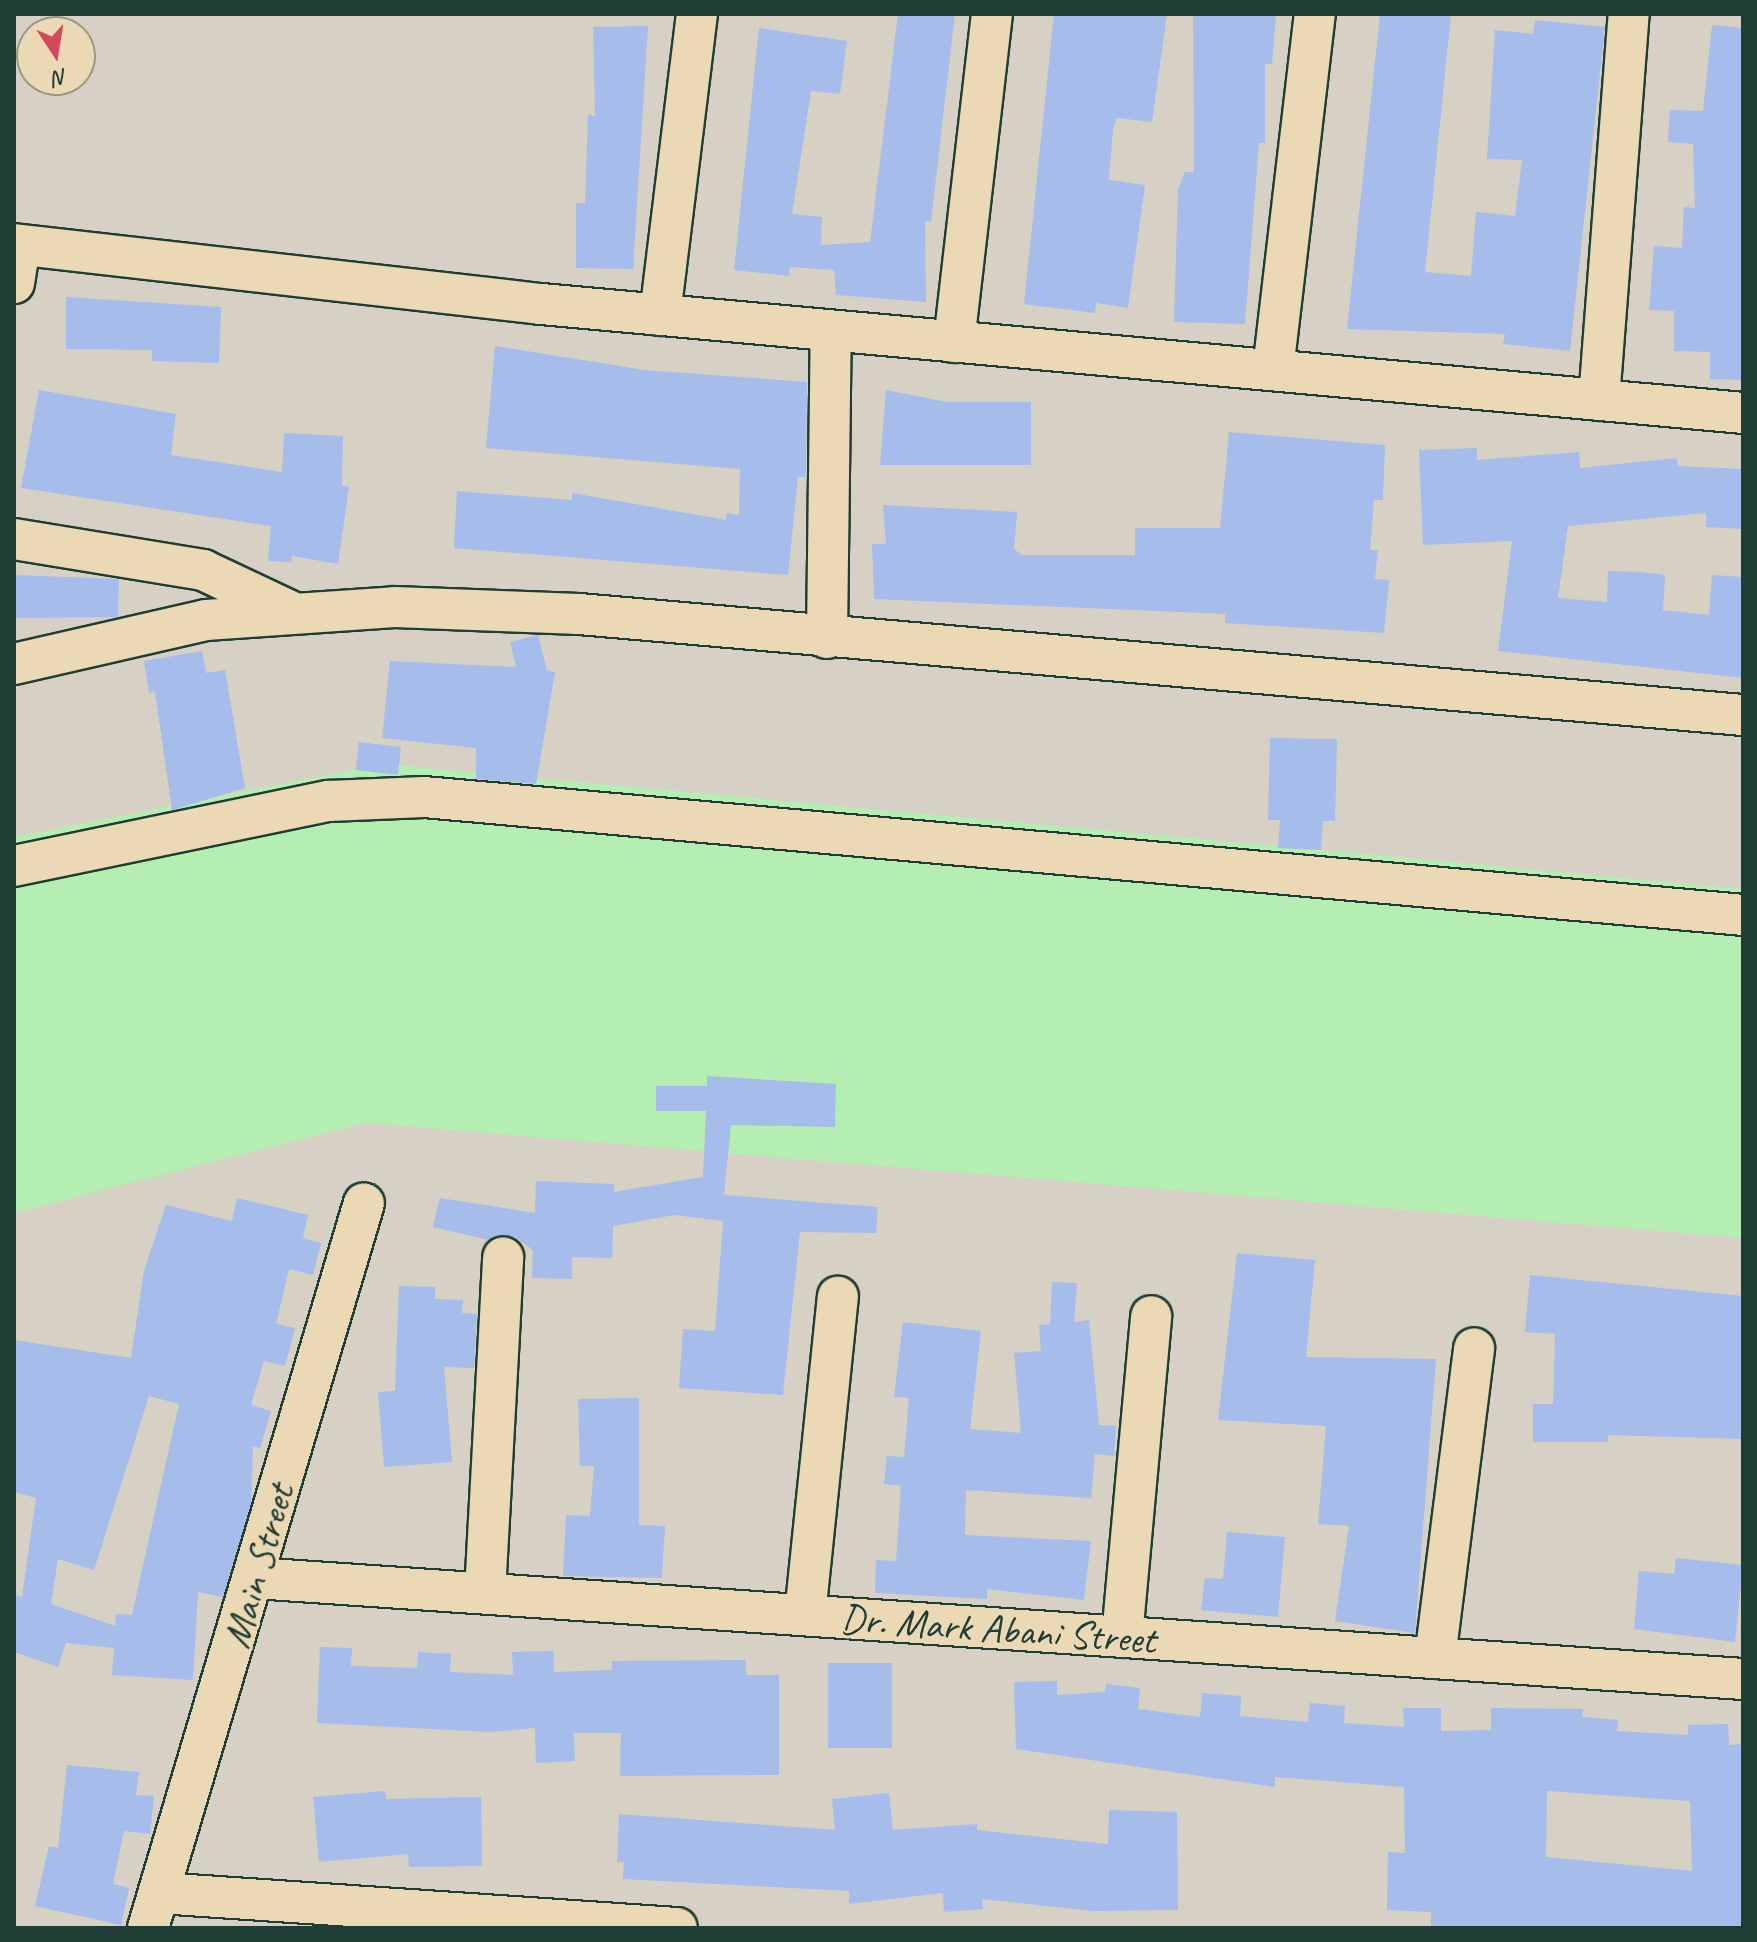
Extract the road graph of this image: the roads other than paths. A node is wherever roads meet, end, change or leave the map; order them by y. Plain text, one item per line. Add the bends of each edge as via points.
1 (697, 14) edge
2 (992, 14) edge
3 (1315, 14) edge
4 (1629, 14) edge
5 (16, 257) edge
6 (660, 315) junction
7 (831, 331) junction
8 (954, 342) junction
9 (1273, 370) junction
10 (1599, 400) junction
11 (1743, 413) edge
12 (14, 539) edge
13 (296, 614) junction
14 (827, 638) junction
15 (14, 664) edge
16 (1743, 715) edge
17 (14, 866) edge
18 (1743, 915) edge
19 (364, 1203) dead end
20 (503, 1257) dead end
21 (838, 1297) dead end
22 (1151, 1316) dead end
23 (1474, 1348) dead end
24 (254, 1578) junction
25 (485, 1593) junction
26 (805, 1615) junction
27 (1122, 1637) junction
28 (1435, 1658) junction
29 (1743, 1679) edge
30 (154, 1910) edge
31 (677, 1928) edge

1 - 6 street
2 - 8 street
3 - 9 street
4 - 10 street
5 - 6 street
6 - 7 street
7 - 8 street
7 - 14 street
8 - 9 street
9 - 10 street
10 - 11 street
12 - 13 street via 203,570
13 - 14 street via 395,607 579,614
13 - 15 street via 206,620
14 - 16 street
17 - 18 street via 329,801 424,797
19 - 24 street, Main Street
20 - 25 street
21 - 26 street
22 - 27 street
23 - 28 street
24 - 25 street, Dr. Mark Abani Street
24 - 30 street, Main Street
25 - 26 street, Dr. Mark Abani Street
26 - 27 street, Dr. Mark Abani Street
27 - 28 street, Dr. Mark Abani Street
28 - 29 street, Dr. Mark Abani Street
30 - 31 street

